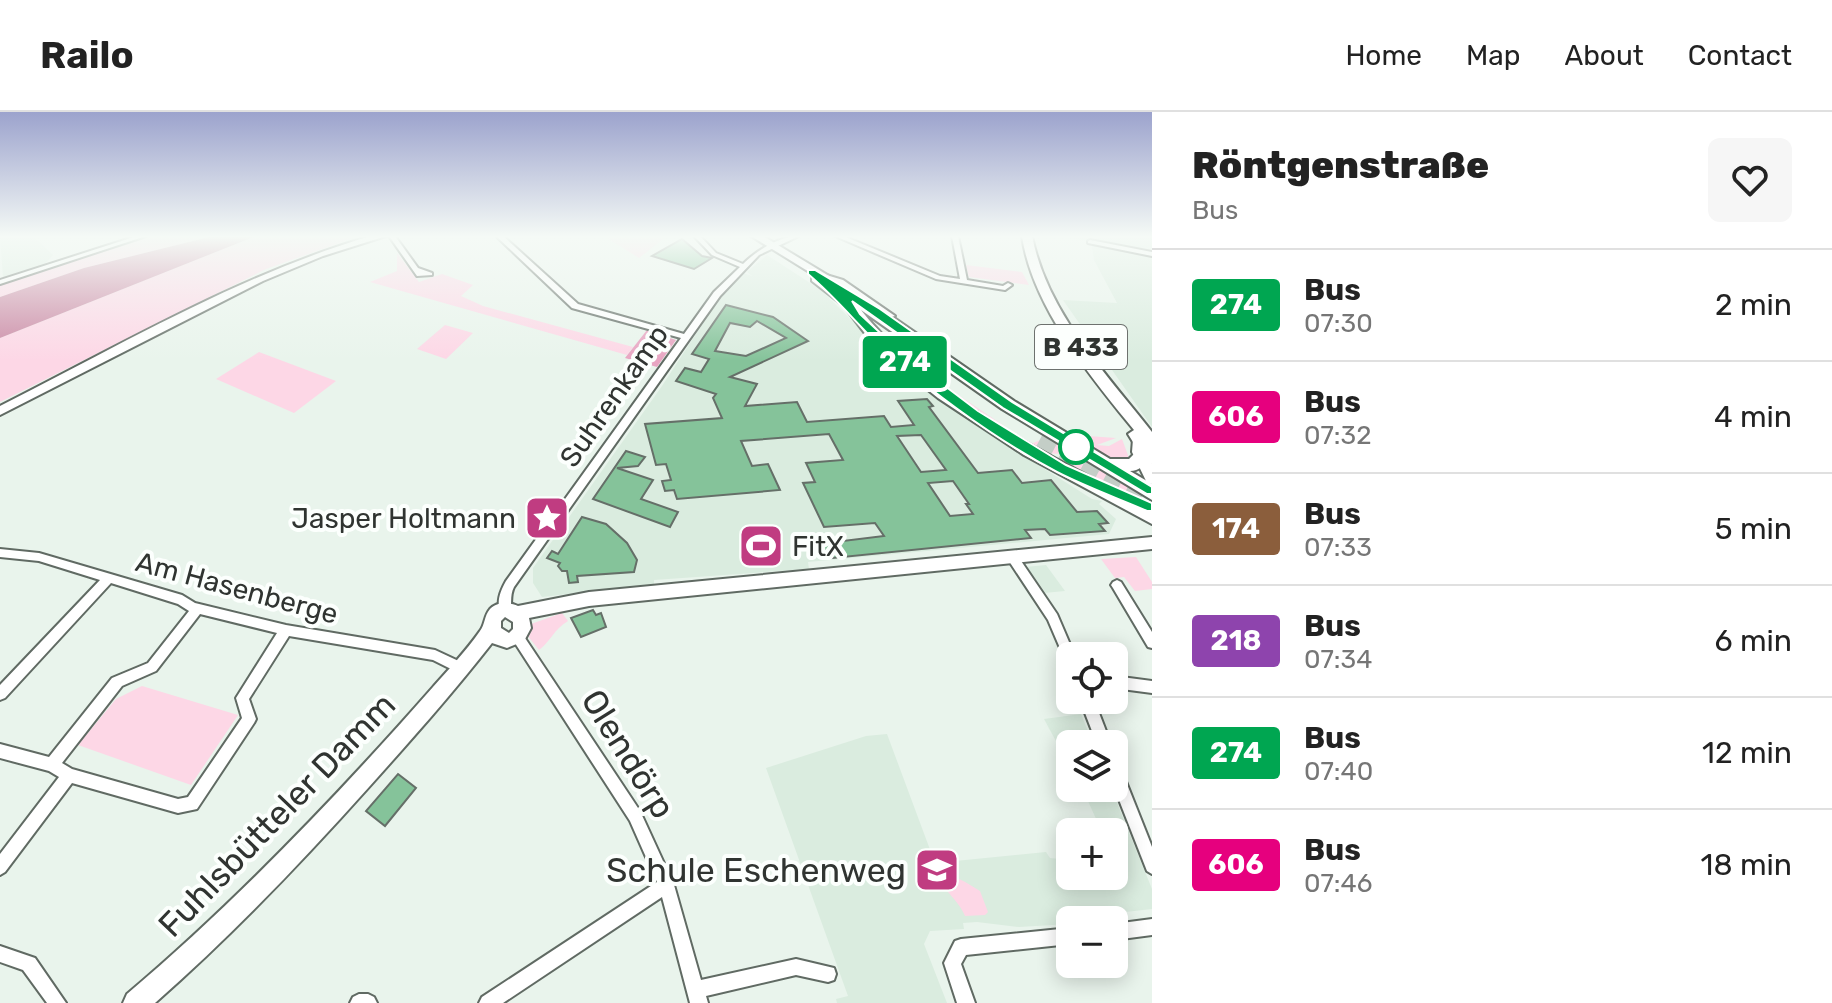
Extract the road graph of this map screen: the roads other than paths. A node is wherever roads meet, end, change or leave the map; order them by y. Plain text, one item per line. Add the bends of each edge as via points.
1 (262, 278) edge
2 (544, 278) edge
3 (734, 278) edge
4 (820, 278) edge
5 (832, 278) edge
6 (937, 278) edge
7 (963, 278) edge
8 (1040, 278) edge
9 (964, 282) junction
10 (986, 285) dead end
11 (853, 302) junction
12 (685, 337) junction
13 (0, 411) edge
14 (1032, 418) junction
15 (1064, 440) junction
16 (1041, 446) junction
17 (1146, 450) edge
18 (1105, 464) junction
19 (1152, 479) edge
20 (1152, 493) edge
21 (1152, 517) edge
22 (1149, 544) edge
23 (0, 553) edge
24 (1013, 558) junction
25 (109, 578) junction
26 (1117, 585) dead end
27 (198, 608) junction
28 (509, 626) junction
29 (286, 630) junction
30 (1063, 642) edge
31 (1152, 643) edge
32 (461, 668) junction
33 (1128, 684) edge
34 (1152, 687) edge
35 (0, 694) edge
36 (0, 751) edge
37 (52, 765) junction
38 (69, 775) junction
39 (1127, 802) edge
40 (1152, 866) edge
41 (0, 867) edge
42 (666, 885) junction
43 (1152, 927) edge
44 (1128, 930) edge
45 (1056, 937) edge
46 (0, 954) edge
47 (828, 974) dead end
48 (697, 996) edge
49 (57, 1003) edge
50 (136, 1003) edge
51 (359, 1003) edge
52 (368, 1003) edge
53 (488, 1003) edge
54 (966, 1003) edge

1 - 13 street
2 - 12 street via 575,306
3 - 12 street, Suhrenkamp
4 - 11 highway
5 - 14 street
6 - 9 street
7 - 9 street
8 - 17 main road, B 433 via 1117,401 1130,412
9 - 10 street
11 - 14 highway via 876,312
11 - 16 highway
12 - 28 street, Suhrenkamp via 510,584 505,593
14 - 15 highway
15 - 16 highway via 1068,453
15 - 18 highway
16 - 21 highway
17 - 18 highway via 1133,465
17 - 19 street
18 - 20 highway
22 - 24 street
23 - 25 street, Am Hasenberge via 39,557
24 - 28 street, Fuhlsbütteler Damm via 589,599 549,606
24 - 30 street
25 - 27 street, Am Hasenberge
25 - 35 street
26 - 31 street
27 - 29 street, Am Hasenberge
27 - 37 street via 152,667 117,682
28 - 32 street, Fuhlsbütteler Damm
28 - 42 street, Olendörp via 626,800
29 - 32 street, Am Hasenberge via 435,655
29 - 38 street via 242,698 249,719 192,804 178,806
32 - 50 street, Fuhlsbütteler Damm via 269,880
33 - 34 street
36 - 37 street
37 - 38 street
38 - 41 street
39 - 40 street
42 - 48 street, Olendörp
42 - 53 street
43 - 44 street
45 - 54 street via 961,947 952,963
46 - 49 street via 29,964
47 - 48 street via 796,967
51 - 52 street

